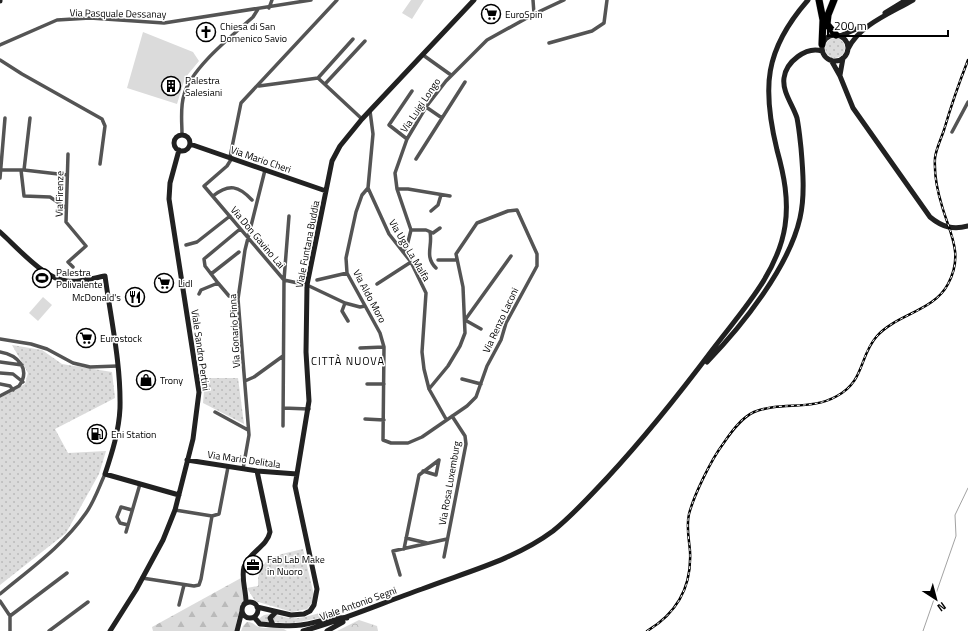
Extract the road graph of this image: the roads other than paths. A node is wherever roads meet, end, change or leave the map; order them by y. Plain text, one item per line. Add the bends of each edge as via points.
1 (272, 0) edge
2 (311, 0) edge
3 (337, 0) edge
4 (474, 0) edge
5 (533, 0) edge
6 (553, 0) edge
7 (564, 0) edge
8 (607, 0) edge
9 (808, 0) edge
10 (819, 0) edge
11 (834, 0) edge
12 (906, 0) edge
13 (913, 0) edge
14 (553, 5) junction
15 (269, 8) junction
16 (258, 9) junction
17 (534, 14) junction
18 (825, 22) junction
19 (838, 35) junction
20 (353, 39) dead end
21 (365, 41) dead end
22 (549, 43) dead end
23 (0, 46) edge
24 (822, 48) junction
25 (848, 49) junction
26 (422, 55) junction
27 (843, 58) junction
28 (0, 60) edge
29 (830, 60) junction
30 (451, 76) junction
31 (840, 76) junction
32 (318, 78) junction
33 (465, 82) dead end
34 (325, 84) junction
35 (259, 86) junction
36 (412, 91) dead end
37 (968, 102) edge
38 (426, 108) junction
39 (370, 111) junction
40 (5, 118) dead end
41 (30, 118) dead end
42 (442, 118) junction
43 (362, 119) junction
44 (952, 132) dead end
45 (182, 134) junction
46 (407, 139) junction
47 (190, 144) junction
48 (179, 150) junction
49 (68, 154) dead end
50 (231, 157) junction
51 (416, 159) dead end
52 (100, 164) dead end
53 (0, 170) edge
54 (23, 170) junction
55 (265, 170) junction
56 (67, 175) junction
57 (0, 178) edge
58 (368, 188) junction
59 (397, 189) junction
60 (326, 191) junction
61 (441, 195) junction
62 (213, 196) junction
63 (450, 196) dead end
64 (252, 200) dead end
65 (65, 207) junction
66 (431, 211) dead end
67 (230, 216) junction
68 (290, 216) dead end
69 (968, 226) edge
70 (440, 228) dead end
71 (240, 229) junction
72 (411, 230) junction
73 (0, 232) edge
74 (430, 232) junction
75 (248, 238) junction
76 (186, 245) dead end
77 (239, 252) dead end
78 (403, 252) junction
79 (511, 256) dead end
80 (438, 260) dead end
81 (457, 260) junction
82 (410, 262) junction
83 (73, 267) dead end
84 (436, 268) dead end
85 (347, 273) junction
86 (211, 274) junction
87 (284, 280) junction
88 (317, 280) dead end
89 (218, 282) junction
90 (377, 284) dead end
91 (307, 285) junction
92 (199, 294) dead end
93 (229, 296) dead end
94 (345, 303) junction
95 (365, 306) junction
96 (464, 308) junction
97 (474, 308) junction
98 (465, 320) junction
99 (348, 321) dead end
100 (481, 329) dead end
101 (0, 339) edge
102 (384, 347) junction
103 (360, 348) dead end
104 (0, 352) edge
105 (283, 356) junction
106 (0, 362) edge
107 (22, 365) junction
108 (118, 366) junction
109 (0, 373) edge
110 (693, 375) junction
111 (462, 379) dead end
112 (22, 382) junction
113 (245, 382) junction
114 (0, 384) edge
115 (367, 384) dead end
116 (384, 384) junction
117 (481, 384) junction
118 (429, 389) junction
119 (13, 390) junction
120 (0, 396) edge
121 (283, 408) junction
122 (309, 408) junction
123 (215, 412) dead end
124 (452, 416) junction
125 (365, 419) dead end
126 (446, 419) junction
127 (384, 420) junction
128 (284, 426) dead end
129 (248, 430) junction
130 (187, 460) junction
131 (228, 466) junction
132 (243, 469) junction
133 (257, 471) junction
134 (423, 471) junction
135 (105, 474) junction
136 (297, 474) junction
137 (140, 484) junction
138 (179, 495) junction
139 (132, 510) junction
140 (175, 510) junction
141 (212, 516) junction
142 (128, 526) junction
143 (126, 532) dead end
144 (406, 538) junction
145 (447, 539) junction
146 (428, 543) junction
147 (404, 549) junction
148 (444, 557) dead end
149 (67, 573) dead end
150 (400, 575) dead end
151 (142, 578) junction
152 (184, 585) junction
153 (245, 589) junction
154 (0, 594) edge
155 (0, 601) edge
156 (88, 602) dead end
157 (252, 602) junction
158 (244, 604) junction
159 (179, 605) dead end
160 (257, 607) junction
161 (242, 611) junction
162 (275, 613) junction
163 (286, 614) junction
164 (10, 616) junction
165 (254, 616) junction
166 (348, 618) junction
167 (239, 623) junction
168 (273, 625) junction
169 (10, 631) edge
170 (49, 631) edge
171 (110, 631) edge
172 (237, 631) edge
173 (303, 631) edge
174 (327, 631) edge

1 - 15 street
2 - 15 street, Via Pasquale Dessanay
3 - 35 street
4 - 26 main road, Viale Funtana Buddia
5 - 17 street
6 - 14 street
7 - 14 street, Via Luigi Longo
8 - 22 street via 604,23 592,31
9 - 110 main road via 781,37 768,81 769,113 786,186 787,206 783,241 769,272
10 - 18 highway
11 - 18 highway
12 - 19 main road via 855,31
13 - 25 main road via 857,35
14 - 17 street, Via Luigi Longo
15 - 16 street, Via Pasquale Dessanay
16 - 23 street, Via Pasquale Dessanay via 164,23 90,18 57,20
16 - 45 street via 253,17 204,62 191,81 184,94
17 - 30 street, Via Luigi Longo via 487,40
18 - 19 highway
18 - 24 highway
19 - 24 main road via 829,36
19 - 25 main road via 846,40
20 - 32 street
21 - 34 street
24 - 29 main road via 825,57
24 - 110 main road via 798,56 784,77 784,85 796,118 801,148 803,189 800,218 790,249 780,270 763,293 722,346
25 - 27 main road
26 - 30 street
26 - 39 main road, Viale Funtana Buddia
27 - 29 main road via 837,61
27 - 31 main road
28 - 52 street via 98,116 104,122
29 - 31 main road
30 - 38 street, Via Luigi Longo
31 - 69 main road via 853,108 930,217 950,228
32 - 34 street
32 - 35 street
33 - 42 street
34 - 43 street
35 - 50 street via 241,103
36 - 46 street via 388,125
37 - 44 street
38 - 42 street
38 - 46 street, Via Luigi Longo
39 - 43 main road, Viale Funtana Buddia
39 - 58 street, Via Ugo La Malfa via 373,134
40 - 53 street
41 - 54 street
42 - 51 street
43 - 60 main road, Viale Funtana Buddia via 337,150
45 - 47 main road via 189,137
45 - 48 main road via 174,141
46 - 59 street, Via Luigi Longo via 396,172
47 - 48 main road via 185,150
47 - 50 main road, Via Mario Cheri
48 - 130 main road, Viale Sandro Pertini via 170,183 169,199 199,392 194,439
49 - 56 street, Via Firenze
50 - 55 main road, Via Mario Cheri
50 - 62 street, Via Don Gavino Lai via 228,166 204,186
53 - 54 street
53 - 57 street
54 - 56 street
54 - 65 street via 24,196 50,196
55 - 60 main road, Via Mario Cheri
55 - 75 street, Via Gonario Pinna
56 - 65 street, Via Firenze
58 - 78 street, Via Ugo La Malfa via 389,234
58 - 85 street, Via Aldo Moro via 362,195 356,212 346,258
59 - 61 street
59 - 72 street, Via Luigi Longo
60 - 91 main road, Viale Funtana Buddia
61 - 63 street
61 - 66 street via 438,205
62 - 64 street via 220,190 232,187 242,190
62 - 67 street, Via Don Gavino Lai
65 - 83 street, Via Firenze via 66,222 86,246 68,262
67 - 71 street, Via Don Gavino Lai
67 - 76 street via 197,242
68 - 87 street
70 - 74 street via 433,233
71 - 75 street, Via Don Gavino Lai
71 - 86 street via 206,256 205,266
72 - 74 street
72 - 78 street
73 - 108 main road via 43,270 59,279 74,281 105,276
74 - 84 street via 429,257
75 - 87 street, Via Don Gavino Lai
75 - 113 street, Via Gonario Pinna via 238,299
77 - 86 street
78 - 82 street, Via Ugo La Malfa
79 - 97 street
80 - 81 street
81 - 96 street via 463,287
81 - 117 street, Via Renzo Laconi via 458,249 476,223 517,210 537,254 537,266 506,323 501,340 486,366
82 - 90 street
82 - 118 street, Via Ugo La Malfa via 426,293 422,352
85 - 88 street
85 - 95 street, Via Aldo Moro
86 - 89 street
87 - 91 street, Via Don Gavino Lai
87 - 105 street
89 - 92 street via 201,290
89 - 93 street
91 - 94 street, Via Don Gavino Lai
91 - 122 main road, Viale Funtana Buddia via 306,352
94 - 95 street, Via Don Gavino Lai
94 - 99 street via 342,311
95 - 102 street, Via Aldo Moro via 380,333
96 - 97 street
96 - 98 street
97 - 98 street
98 - 100 street, Via Renzo Laconi
98 - 118 street via 465,333 460,346 438,380
101 - 108 street via 31,344 47,349 73,363 90,367
102 - 103 street
102 - 116 street, Via Aldo Moro
104 - 107 street via 16,357
105 - 113 street
105 - 121 street
106 - 107 street
107 - 112 street via 25,373
108 - 135 main road via 120,408 113,450
109 - 112 street via 13,374
110 - 166 main road, Viale Antonio Segni via 619,465 583,504 552,531 515,555
111 - 117 street
112 - 119 street
113 - 129 street, Via Gonario Pinna
114 - 119 street via 10,386
115 - 116 street
116 - 127 street, Via Aldo Moro
117 - 124 street via 476,397 468,406
118 - 126 street, Via Ugo La Malfa
119 - 120 street
121 - 122 street
121 - 128 street
122 - 136 main road, Viale Funtana Buddia
123 - 129 street
124 - 126 street
124 - 145 street, Via Rosa Luxemburg via 465,436 466,444
125 - 127 street
126 - 127 street, Via Aldo Moro via 422,437 408,443 383,440
129 - 132 street, Via Gonario Pinna
130 - 131 main road, Via Mario Delitala
130 - 138 main road, Viale Sandro Pertini
131 - 132 main road, Via Mario Delitala
131 - 141 street via 221,511
132 - 133 main road, Via Mario Delitala
133 - 136 main road, Via Mario Delitala
133 - 153 main road via 270,532 266,542 254,552 244,566
134 - 134 street via 439,460 436,474
134 - 144 street via 419,475
135 - 137 main road
135 - 154 street via 87,512 72,531 56,548
136 - 163 main road, Viale Funtana Buddia via 296,496 318,594 310,611 297,616
137 - 138 main road
137 - 139 street
138 - 140 main road, Viale Sandro Pertini
139 - 142 street
139 - 142 street via 121,507 117,518 120,523
140 - 141 street
140 - 151 main road, Viale Sandro Pertini via 163,540
141 - 152 street via 202,579 199,585
142 - 143 street
144 - 146 street
144 - 147 street
145 - 146 street
145 - 148 street, Via Rosa Luxemburg
146 - 147 street
147 - 150 street via 393,552
149 - 164 street
151 - 152 street
151 - 171 main road, Viale Sandro Pertini
152 - 159 street
153 - 157 main road
153 - 158 main road
155 - 164 street
156 - 170 street
157 - 158 main road
157 - 160 main road
158 - 161 main road
160 - 163 main road, Viale Funtana Buddia
160 - 165 main road
161 - 165 main road via 245,616
161 - 167 main road
162 - 163 main road, Viale Funtana Buddia
162 - 165 main road, Viale Funtana Buddia
162 - 168 main road via 270,618
164 - 169 street
165 - 167 main road, Viale Funtana Buddia
165 - 168 main road via 259,623
166 - 168 main road via 340,617 300,625
166 - 173 main road, Viale Antonio Segni
166 - 174 main road
167 - 172 main road

